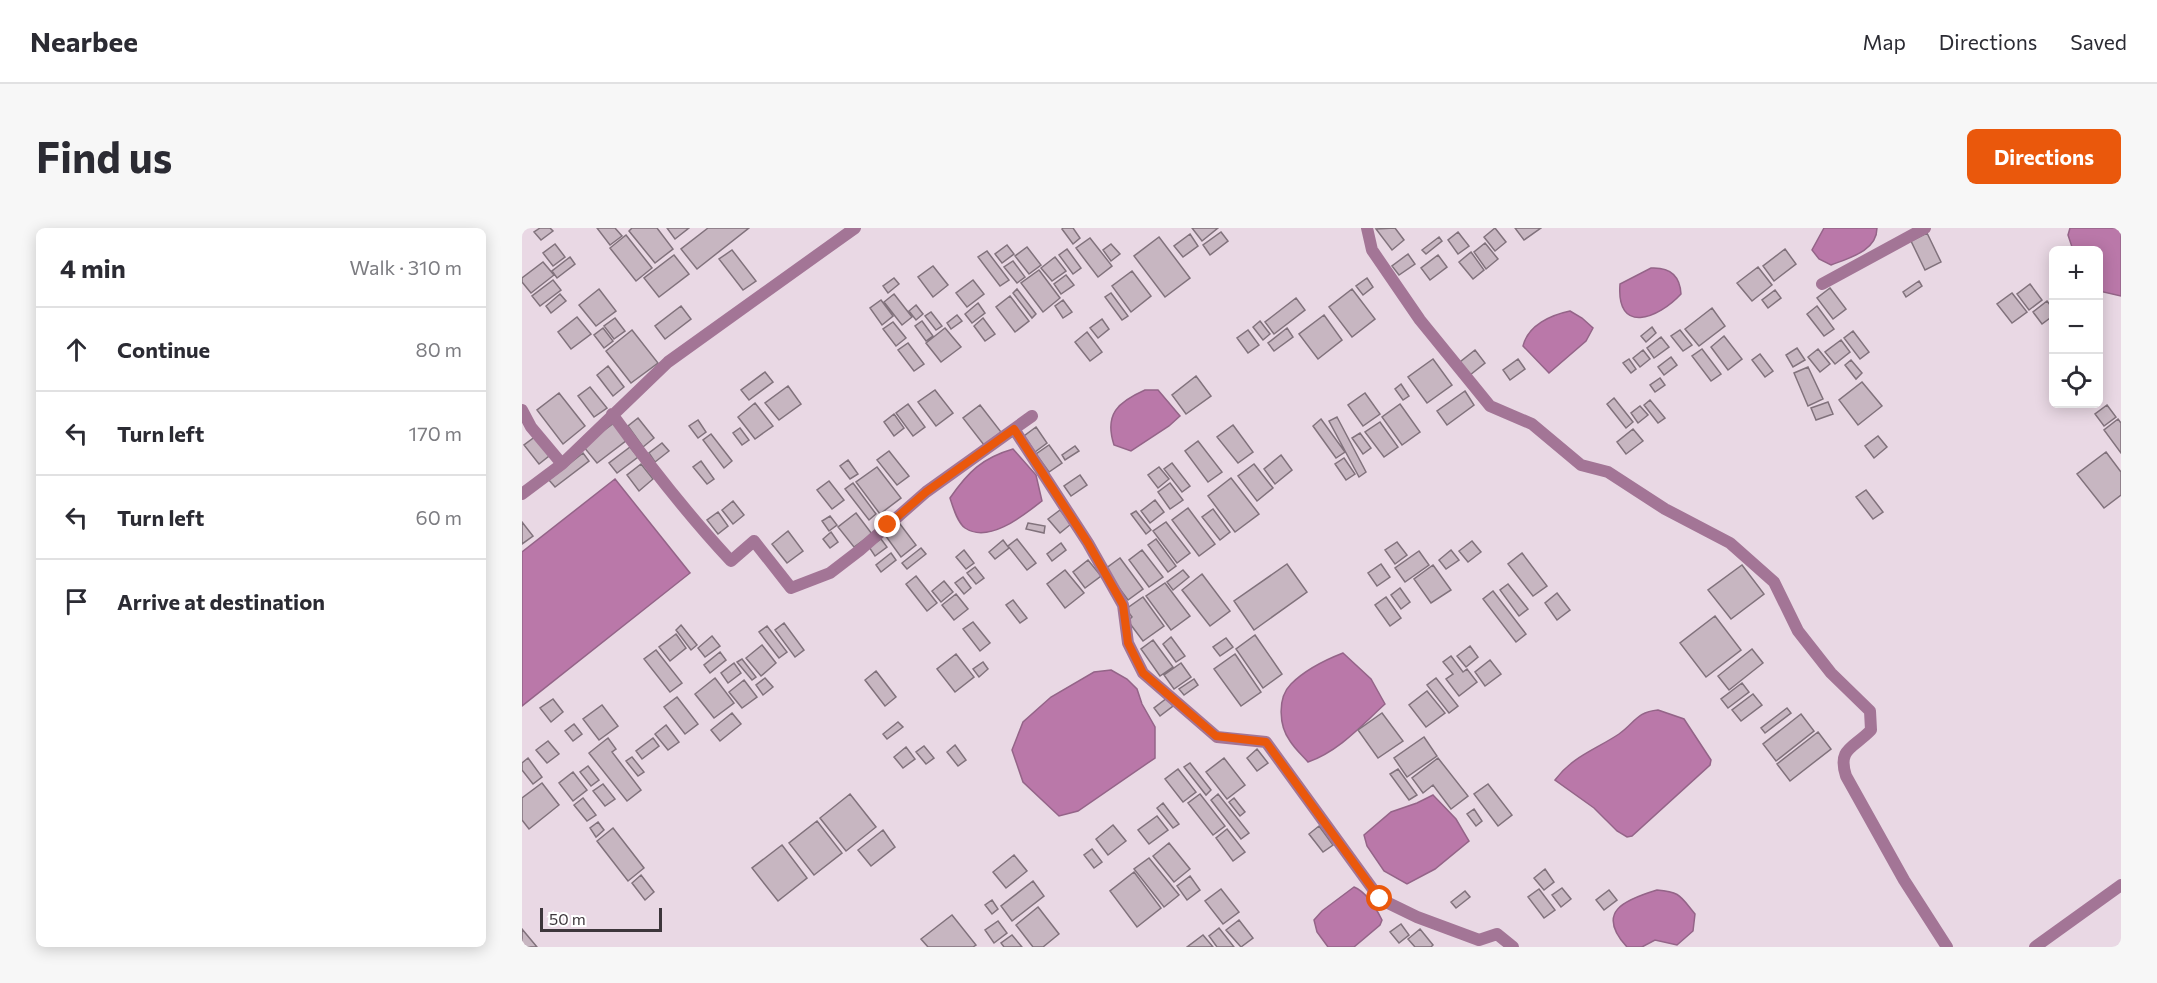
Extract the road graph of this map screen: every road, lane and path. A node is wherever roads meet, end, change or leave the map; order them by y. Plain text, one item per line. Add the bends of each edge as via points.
1 (855, 228) edge
2 (1367, 228) edge
3 (1925, 228) edge
4 (1822, 284) dead end
5 (522, 410) edge
6 (612, 414) junction
7 (1032, 416) dead end
8 (1014, 429) junction
9 (562, 464) junction
10 (522, 494) edge
11 (2121, 885) edge
12 (1513, 947) edge
13 (1947, 947) edge
14 (2035, 947) edge

1 - 6 street via 668,362
2 - 13 street via 1372,250 1420,320 1490,406 1532,424 1581,465 1608,471 1665,510 1730,543 1774,582 1798,632 1831,673 1870,711 1871,730 1845,753 1842,763 1846,776
3 - 4 street
5 - 9 street
6 - 8 street via 731,561 754,542 791,588 830,573 926,492
6 - 9 street
7 - 8 street
8 - 12 street via 1123,605 1128,643 1143,673 1216,736 1266,742 1380,899 1479,940 1497,934
9 - 10 street
11 - 14 street

